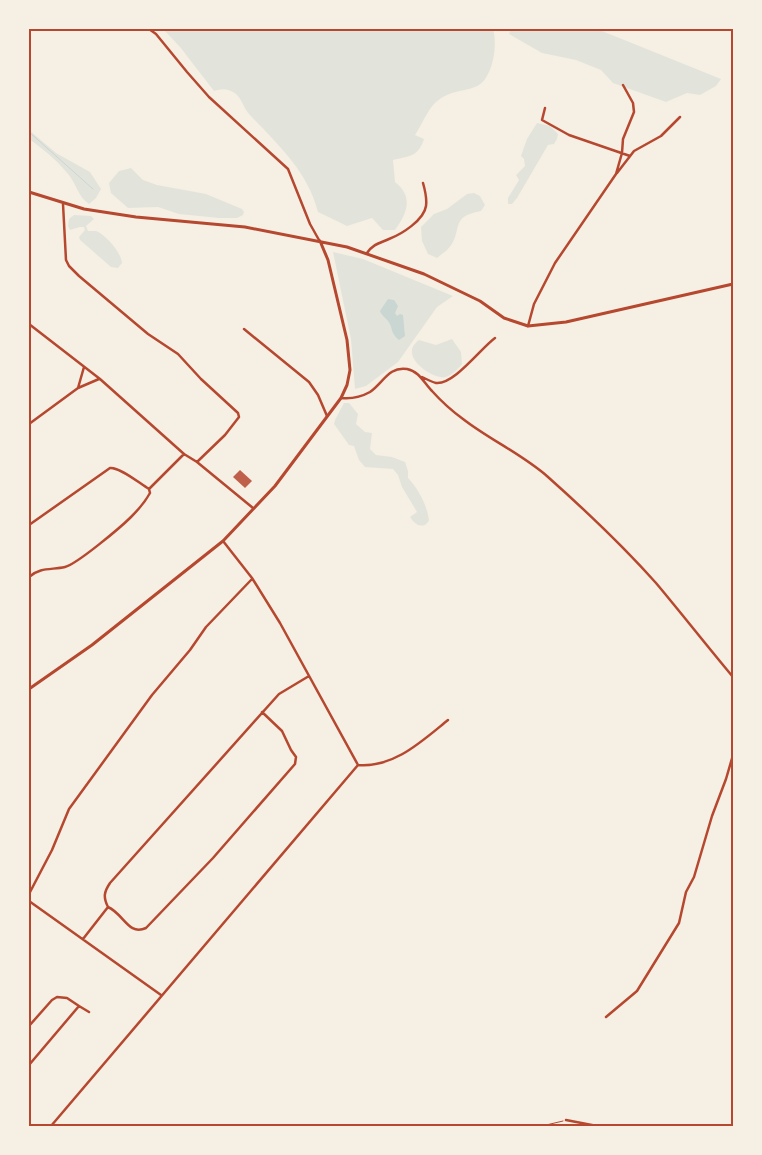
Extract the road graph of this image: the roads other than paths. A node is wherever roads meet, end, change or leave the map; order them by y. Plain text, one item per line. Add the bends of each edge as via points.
1 (149, 29) edge
2 (623, 85) dead end
3 (545, 108) dead end
4 (680, 117) dead end
5 (622, 152) junction
6 (630, 156) junction
7 (616, 174) junction
8 (423, 183) dead end
9 (29, 192) edge
10 (63, 204) junction
11 (319, 240) junction
12 (367, 253) junction
13 (733, 284) edge
14 (29, 324) edge
15 (528, 326) junction
16 (244, 329) dead end
17 (495, 338) dead end
18 (84, 367) junction
19 (420, 376) junction
20 (100, 379) junction
21 (438, 383) junction
22 (78, 388) junction
23 (430, 388) junction
24 (341, 398) junction
25 (328, 418) junction
26 (29, 424) edge
27 (184, 454) junction
28 (197, 462) junction
29 (149, 488) junction
30 (253, 508) junction
31 (29, 525) edge
32 (222, 541) junction
33 (29, 577) edge
34 (252, 578) junction
35 (308, 676) junction
36 (733, 677) edge
37 (29, 689) edge
38 (262, 712) junction
39 (448, 720) dead end
40 (733, 755) edge
41 (358, 765) junction
42 (29, 894) edge
43 (29, 901) edge
44 (108, 907) junction
45 (83, 939) junction
46 (161, 995) junction
47 (79, 1006) junction
48 (89, 1012) dead end
49 (606, 1017) dead end
50 (29, 1026) edge
51 (29, 1065) edge
52 (566, 1120) road end
53 (51, 1126) edge
54 (597, 1126) edge

1 - 11 street via 209,97 288,169
2 - 5 street via 634,112 623,138
3 - 5 street via 542,120 562,132
4 - 6 street via 661,136
5 - 6 street
5 - 7 street
6 - 7 street
7 - 15 street via 555,263 534,304
8 - 12 street via 426,208 421,217 390,239 377,243
9 - 10 street
10 - 11 street via 102,212 246,227
10 - 28 street via 69,266 148,334 178,354 238,412 239,417 225,435
11 - 12 street
11 - 24 street via 331,268 347,340 350,370 348,386
12 - 15 street via 424,274 480,301 504,318
13 - 15 street via 566,322
14 - 18 street
16 - 25 street via 309,382
17 - 21 street via 457,373
18 - 20 street
18 - 22 street
19 - 21 street
19 - 23 street
19 - 24 street via 412,370 399,369 389,373 362,396
20 - 22 street
20 - 27 street
21 - 23 street
22 - 26 street
23 - 36 street via 463,419 548,477 588,515 654,581
24 - 25 street
25 - 30 street via 275,486
27 - 28 street
27 - 29 street
28 - 30 street
29 - 31 street via 110,468
29 - 33 street via 146,500 130,518 77,561 66,567 40,570
30 - 32 street
32 - 34 street
32 - 37 street via 92,645
34 - 35 street
34 - 42 street via 152,695 69,809
35 - 38 street via 279,694
35 - 41 street
38 - 44 street via 110,883 104,896
38 - 44 street via 286,736 296,757 295,764 213,858 146,928 132,929
39 - 41 street via 387,762
40 - 49 street via 694,877 686,892 679,924 637,991
41 - 46 street
43 - 45 street
44 - 45 street
45 - 46 street
46 - 53 street
47 - 48 street
47 - 50 street via 57,996
47 - 51 street
52 - 54 street

